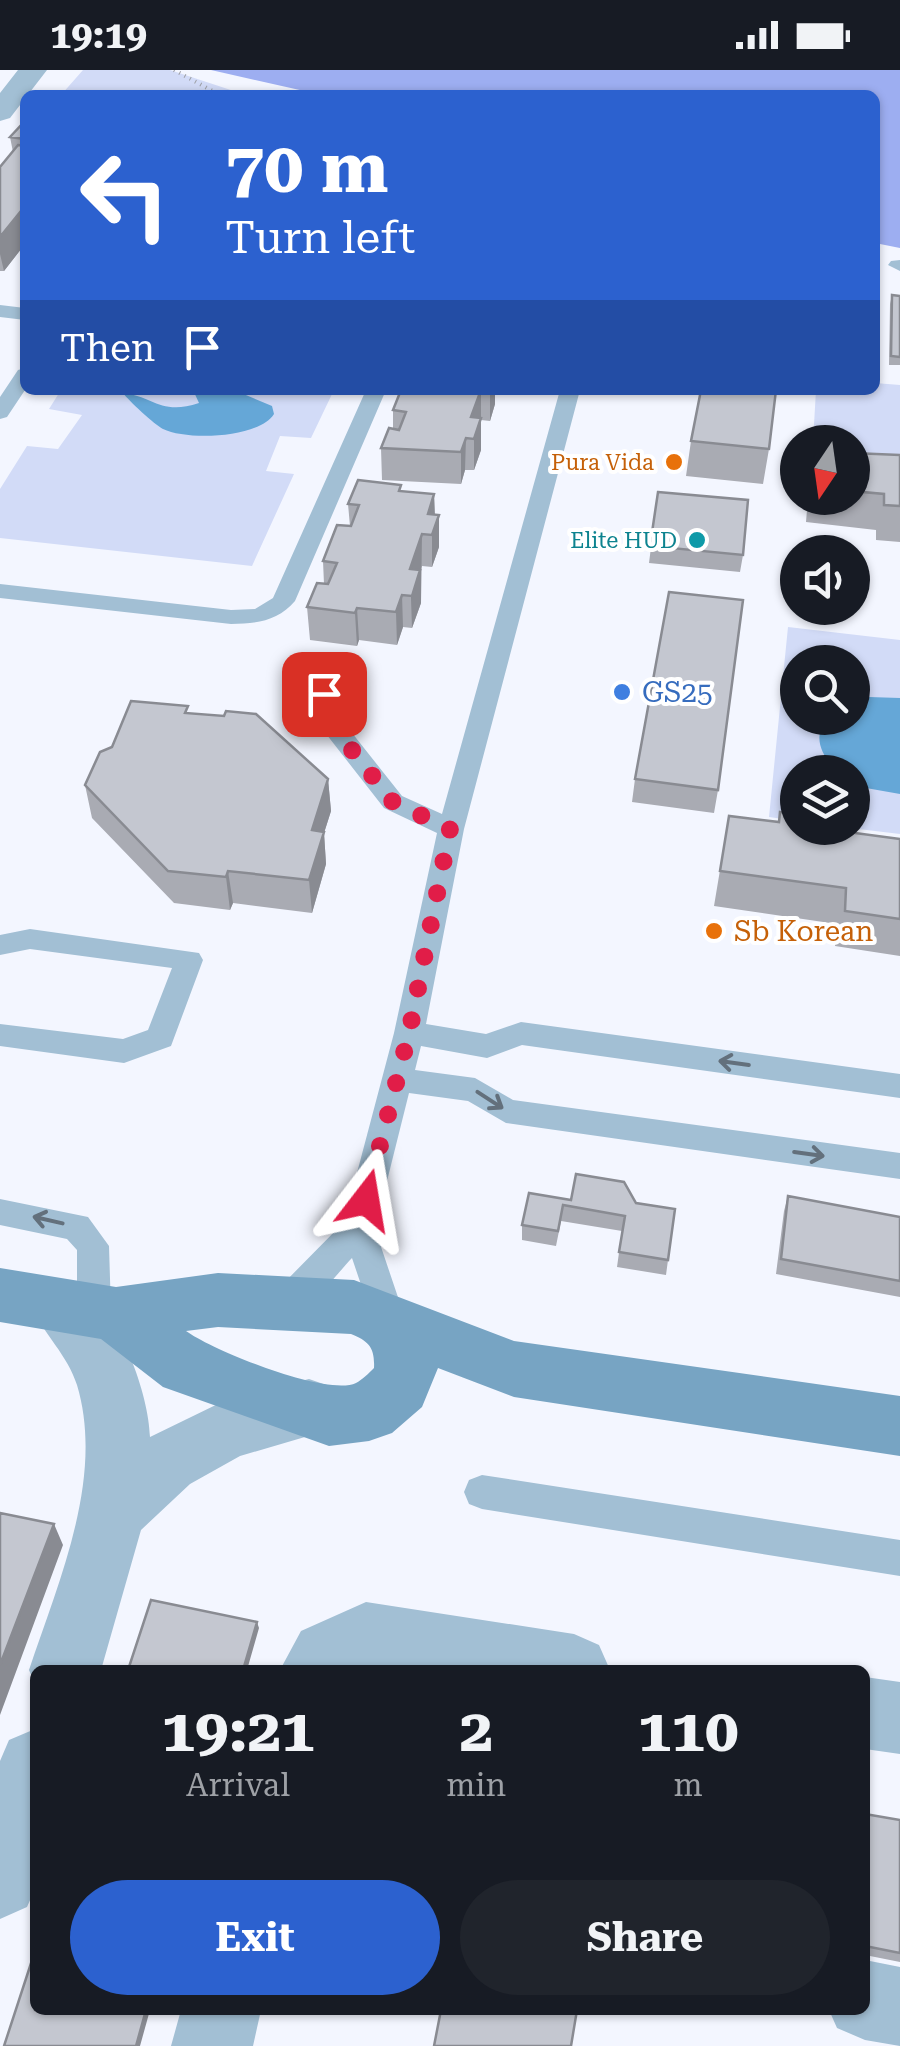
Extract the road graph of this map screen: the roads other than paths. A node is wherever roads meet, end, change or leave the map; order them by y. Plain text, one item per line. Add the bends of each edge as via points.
1 (33, 70) edge
2 (0, 112) edge
3 (20, 382) edge
4 (374, 395) edge
5 (569, 395) edge
6 (0, 413) edge
7 (0, 591) edge
8 (319, 667) dead end
9 (450, 829) junction
10 (0, 945) edge
11 (409, 1033) junction
12 (0, 1035) edge
13 (397, 1080) junction
14 (900, 1086) edge
15 (900, 1166) edge
16 (0, 1212) edge
17 (358, 1229) junction
18 (0, 1295) edge
19 (218, 1300) junction
20 (288, 1301) junction
21 (90, 1310) junction
22 (389, 1321) junction
23 (184, 1367) junction
24 (514, 1370) junction
25 (386, 1402) junction
26 (309, 1408) junction
27 (900, 1426) edge
28 (482, 1492) dead end
29 (114, 1509) junction
30 (900, 1558) edge
31 (67, 1665) edge
32 (320, 1665) edge
33 (542, 1665) edge
34 (870, 1714) edge
35 (900, 1718) edge
36 (30, 1782) edge
37 (0, 1880) edge
38 (870, 2001) edge
39 (900, 2007) edge
40 (220, 2015) edge
41 (212, 2046) edge

1 - 2 street
3 - 6 lane
4 - 7 lane via 274,610 231,617
5 - 9 lane
8 - 9 lane via 329,721 393,802
9 - 11 lane
10 - 12 lane via 30,939 189,960 160,1038 124,1051
11 - 13 lane
14 -> 11 lane via 521,1034 487,1046
13 -> 15 lane via 475,1090 506,1110
13 - 17 lane
21 -> 16 lane via 92,1246 77,1227
17 - 20 lane
17 - 22 lane
18 - 21 street
19 - 20 street
19 - 21 street
19 - 23 street via 180,1328 176,1346
20 - 22 street via 354,1307
21 - 23 street
21 - 29 street via 95,1350 115,1408
22 - 24 street
22 - 25 street via 406,1352 406,1370
23 - 26 street
24 - 25 street
24 - 27 street
25 - 26 street via 349,1417
26 - 29 street via 226,1430 167,1462
28 - 30 lane
29 - 31 street
32 - 33 street via 366,1637
34 - 35 street
36 - 37 street
38 - 39 street
40 - 41 street

